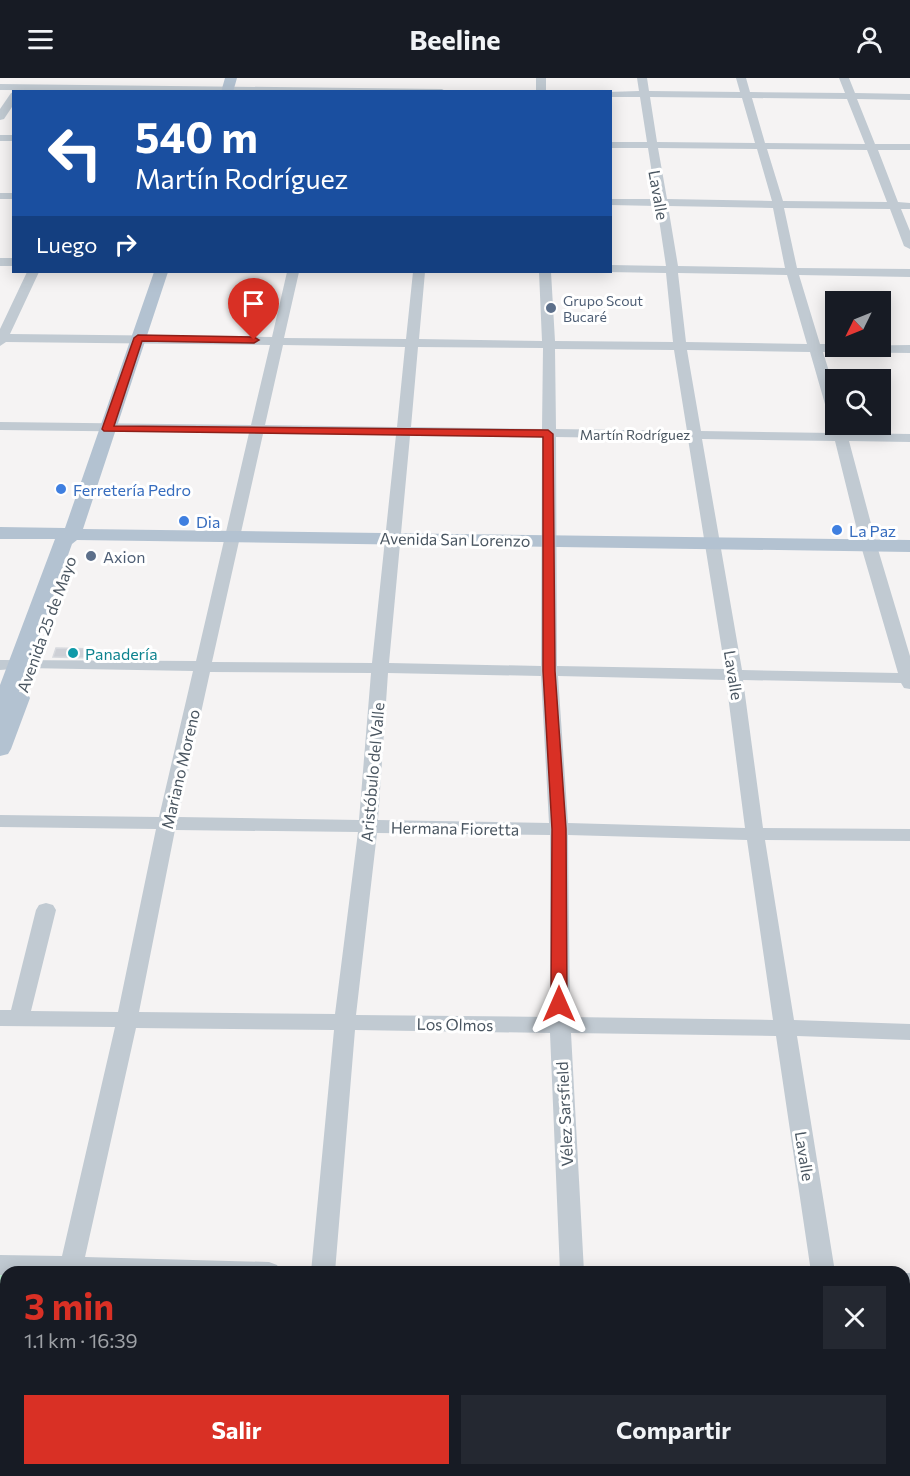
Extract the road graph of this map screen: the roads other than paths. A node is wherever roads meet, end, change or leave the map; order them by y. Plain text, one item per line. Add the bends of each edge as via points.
1 (125, 78) edge
2 (642, 78) edge
3 (741, 78) edge
4 (844, 78) edge
5 (0, 87) edge
6 (228, 87) edge
7 (18, 88) edge
8 (120, 90) edge
9 (309, 90) edge
10 (612, 94) edge
11 (644, 94) junction
12 (746, 94) junction
13 (853, 96) junction
14 (910, 96) edge
15 (12, 98) edge
16 (0, 117) edge
17 (612, 145) edge
18 (651, 145) junction
19 (761, 146) junction
20 (871, 147) junction
21 (910, 147) edge
22 (612, 202) edge
23 (661, 203) junction
24 (778, 204) junction
25 (894, 206) junction
26 (910, 206) edge
27 (910, 246) edge
28 (612, 269) edge
29 (672, 269) junction
30 (792, 271) junction
31 (33, 273) edge
32 (161, 273) edge
33 (293, 273) edge
34 (419, 273) edge
35 (545, 273) edge
36 (910, 273) edge
37 (138, 338) junction
38 (1, 339) edge
39 (277, 340) junction
40 (413, 342) junction
41 (549, 344) junction
42 (680, 345) junction
43 (817, 348) junction
44 (910, 349) edge
45 (825, 377) edge
46 (0, 426) edge
47 (107, 429) junction
48 (259, 429) junction
49 (404, 431) junction
50 (825, 431) edge
51 (548, 434) junction
52 (695, 434) junction
53 (840, 435) edge
54 (880, 435) edge
55 (910, 438) edge
56 (0, 533) edge
57 (72, 534) junction
58 (234, 536) junction
59 (394, 538) junction
60 (548, 541) junction
61 (711, 544) junction
62 (869, 546) junction
63 (910, 546) edge
64 (17, 665) edge
65 (204, 666) junction
66 (380, 668) junction
67 (549, 671) junction
68 (734, 674) junction
69 (909, 680) edge
70 (0, 714) edge
71 (0, 749) edge
72 (0, 821) edge
73 (168, 823) junction
74 (368, 827) junction
75 (559, 829) junction
76 (755, 834) junction
77 (910, 835) edge
78 (46, 910) dead end
79 (10, 1018) edge
80 (127, 1020) junction
81 (345, 1022) junction
82 (560, 1026) junction
83 (784, 1028) junction
84 (910, 1032) edge
85 (0, 1265) edge
86 (36, 1266) edge
87 (71, 1266) edge
88 (324, 1266) edge
89 (572, 1266) edge
90 (822, 1266) edge

1 - 8 street
2 - 11 street, Lavalle
3 - 12 street
4 - 13 street
5 - 7 street
6 - 8 street
6 - 9 street
7 - 8 street
10 - 11 street
11 - 12 street
11 - 18 street, Lavalle
12 - 13 street
12 - 19 street
13 - 14 street
13 - 20 street
15 - 16 street
17 - 18 street
18 - 19 street
18 - 23 street, Lavalle
19 - 20 street
19 - 24 street
20 - 21 street
20 - 25 street
22 - 23 street
23 - 24 street
23 - 29 street, Lavalle
24 - 25 street
24 - 30 street
25 - 26 street
25 - 27 street
28 - 29 street
29 - 30 street
29 - 42 street, Lavalle
30 - 36 street
30 - 43 street
31 - 38 street
32 - 37 main road, Avenida 25 de Mayo
33 - 39 street, Mariano Moreno
34 - 40 street, Aristóbulo del Valle
35 - 41 street, Vélez Sarsfield
37 - 38 street
37 - 39 street
37 - 47 main road, Avenida 25 de Mayo
39 - 40 street
39 - 48 street, Mariano Moreno
40 - 41 street
40 - 49 street, Aristóbulo del Valle
41 - 42 street
41 - 51 street, Vélez Sarsfield
42 - 43 street
42 - 52 street, Lavalle
43 - 44 street
43 - 45 street
46 - 47 street, Martín Rodríguez
47 - 48 street, Martín Rodríguez
47 - 57 main road, Avenida 25 de Mayo
48 - 49 street, Martín Rodríguez
48 - 58 street, Mariano Moreno
49 - 51 street, Martín Rodríguez
49 - 59 street, Aristóbulo del Valle
50 - 52 street, Martín Rodríguez
51 - 52 street, Martín Rodríguez
51 - 60 street, Vélez Sarsfield
52 - 61 street, Lavalle
53 - 62 street
54 - 55 street, Martín Rodríguez
56 - 57 main road, Avenida San Lorenzo
57 - 58 main road, Avenida San Lorenzo
57 - 64 main road, Avenida 25 de Mayo via 76,542
58 - 59 main road, Avenida San Lorenzo
58 - 65 street, Mariano Moreno
59 - 60 main road, Avenida San Lorenzo
59 - 66 street, Aristóbulo del Valle
60 - 61 main road, Avenida San Lorenzo
60 - 67 street, Vélez Sarsfield
61 - 62 main road, Avenida San Lorenzo
61 - 68 street, Lavalle
62 - 63 main road, Avenida San Lorenzo
62 - 69 street
64 - 65 street
64 - 70 main road, Avenida 25 de Mayo
64 - 71 main road, Avenida 25 de Mayo
65 - 66 street
65 - 73 street, Mariano Moreno
66 - 67 street
66 - 74 street, Aristóbulo del Valle
67 - 68 street
67 - 75 street, Vélez Sarsfield
68 - 69 street
68 - 76 street, Lavalle
72 - 73 street, Hermana Fioretta
73 - 74 street, Hermana Fioretta
73 - 80 street, Mariano Moreno
74 - 75 street, Hermana Fioretta
74 - 81 street, Aristóbulo del Valle
75 - 76 street, Hermana Fioretta
75 - 82 street, Vélez Sarsfield
76 - 77 street, Hermana Fioretta
76 - 83 street, Lavalle
78 - 79 street
79 - 80 street, Los Olmos
80 - 81 street, Los Olmos
80 - 87 street, Mariano Moreno
81 - 82 street, Los Olmos
81 - 88 street, Aristóbulo del Valle
82 - 83 street, Los Olmos
82 - 89 street, Vélez Sarsfield
83 - 84 street, Los Olmos
83 - 90 street, Lavalle
85 - 86 street

